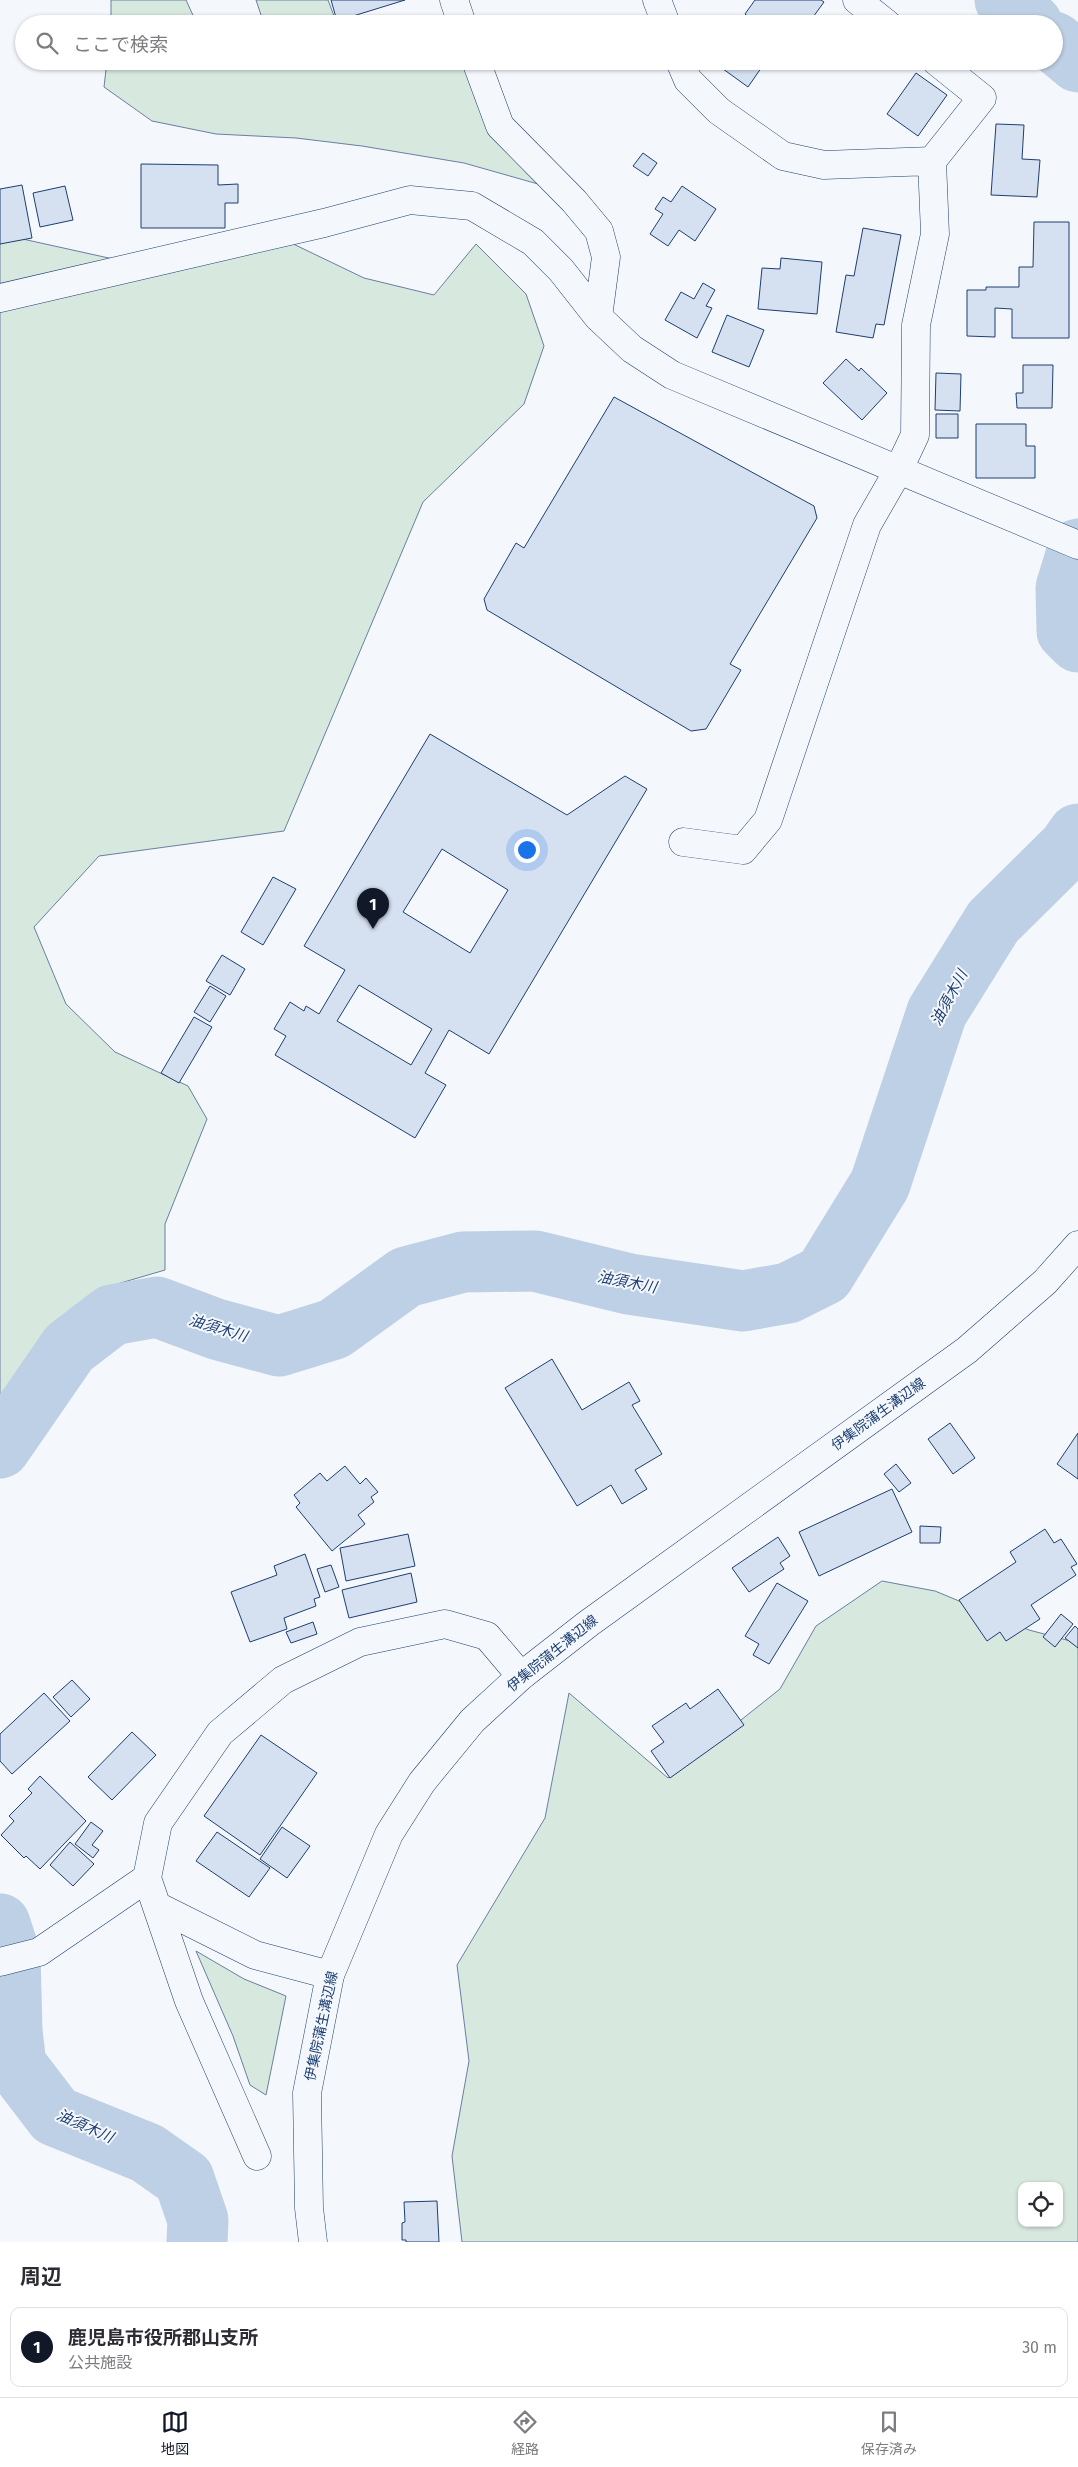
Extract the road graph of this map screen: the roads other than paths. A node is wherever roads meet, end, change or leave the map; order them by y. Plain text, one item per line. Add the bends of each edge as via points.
1 (454, 0) edge
2 (657, 0) edge
3 (857, 0) edge
4 (459, 15) edge
5 (663, 15) edge
6 (876, 15) edge
7 (479, 70) edge
8 (684, 70) edge
9 (947, 70) edge
10 (932, 161) junction
11 (0, 298) edge
12 (598, 317) junction
13 (898, 471) junction
14 (1078, 545) edge
15 (682, 842) dead end
16 (1078, 1245) edge
17 (521, 1676) junction
18 (147, 1878) junction
19 (157, 1906) junction
20 (0, 1962) edge
21 (330, 1975) junction
22 (257, 2156) dead end
23 (313, 2242) edge

1 - 4 street
2 - 5 street
3 - 6 street
7 - 12 street via 500,126 574,201 598,231 606,257
8 - 10 street via 688,80 720,111 783,156 824,165
9 - 10 street via 982,98
10 - 13 street via 936,234 916,325 914,435
11 - 12 street via 410,200 472,206 533,242 562,270
12 - 13 street via 632,349 672,375
13 - 14 street
13 - 15 street via 867,525 768,820 743,850
16 - 17 street, 伊集院蒲生溝辺線 via 1045,1282 967,1350 589,1623
17 - 18 street via 487,1636 445,1624 360,1642 283,1680 220,1733 158,1823
17 - 21 street, 伊集院蒲生溝辺線 via 472,1721 422,1782 389,1834
18 - 19 street
18 - 20 street via 39,1952
19 - 21 street via 255,1955
19 - 22 street via 189,2000
21 - 23 street, 伊集院蒲生溝辺線 via 307,2093 309,2208

